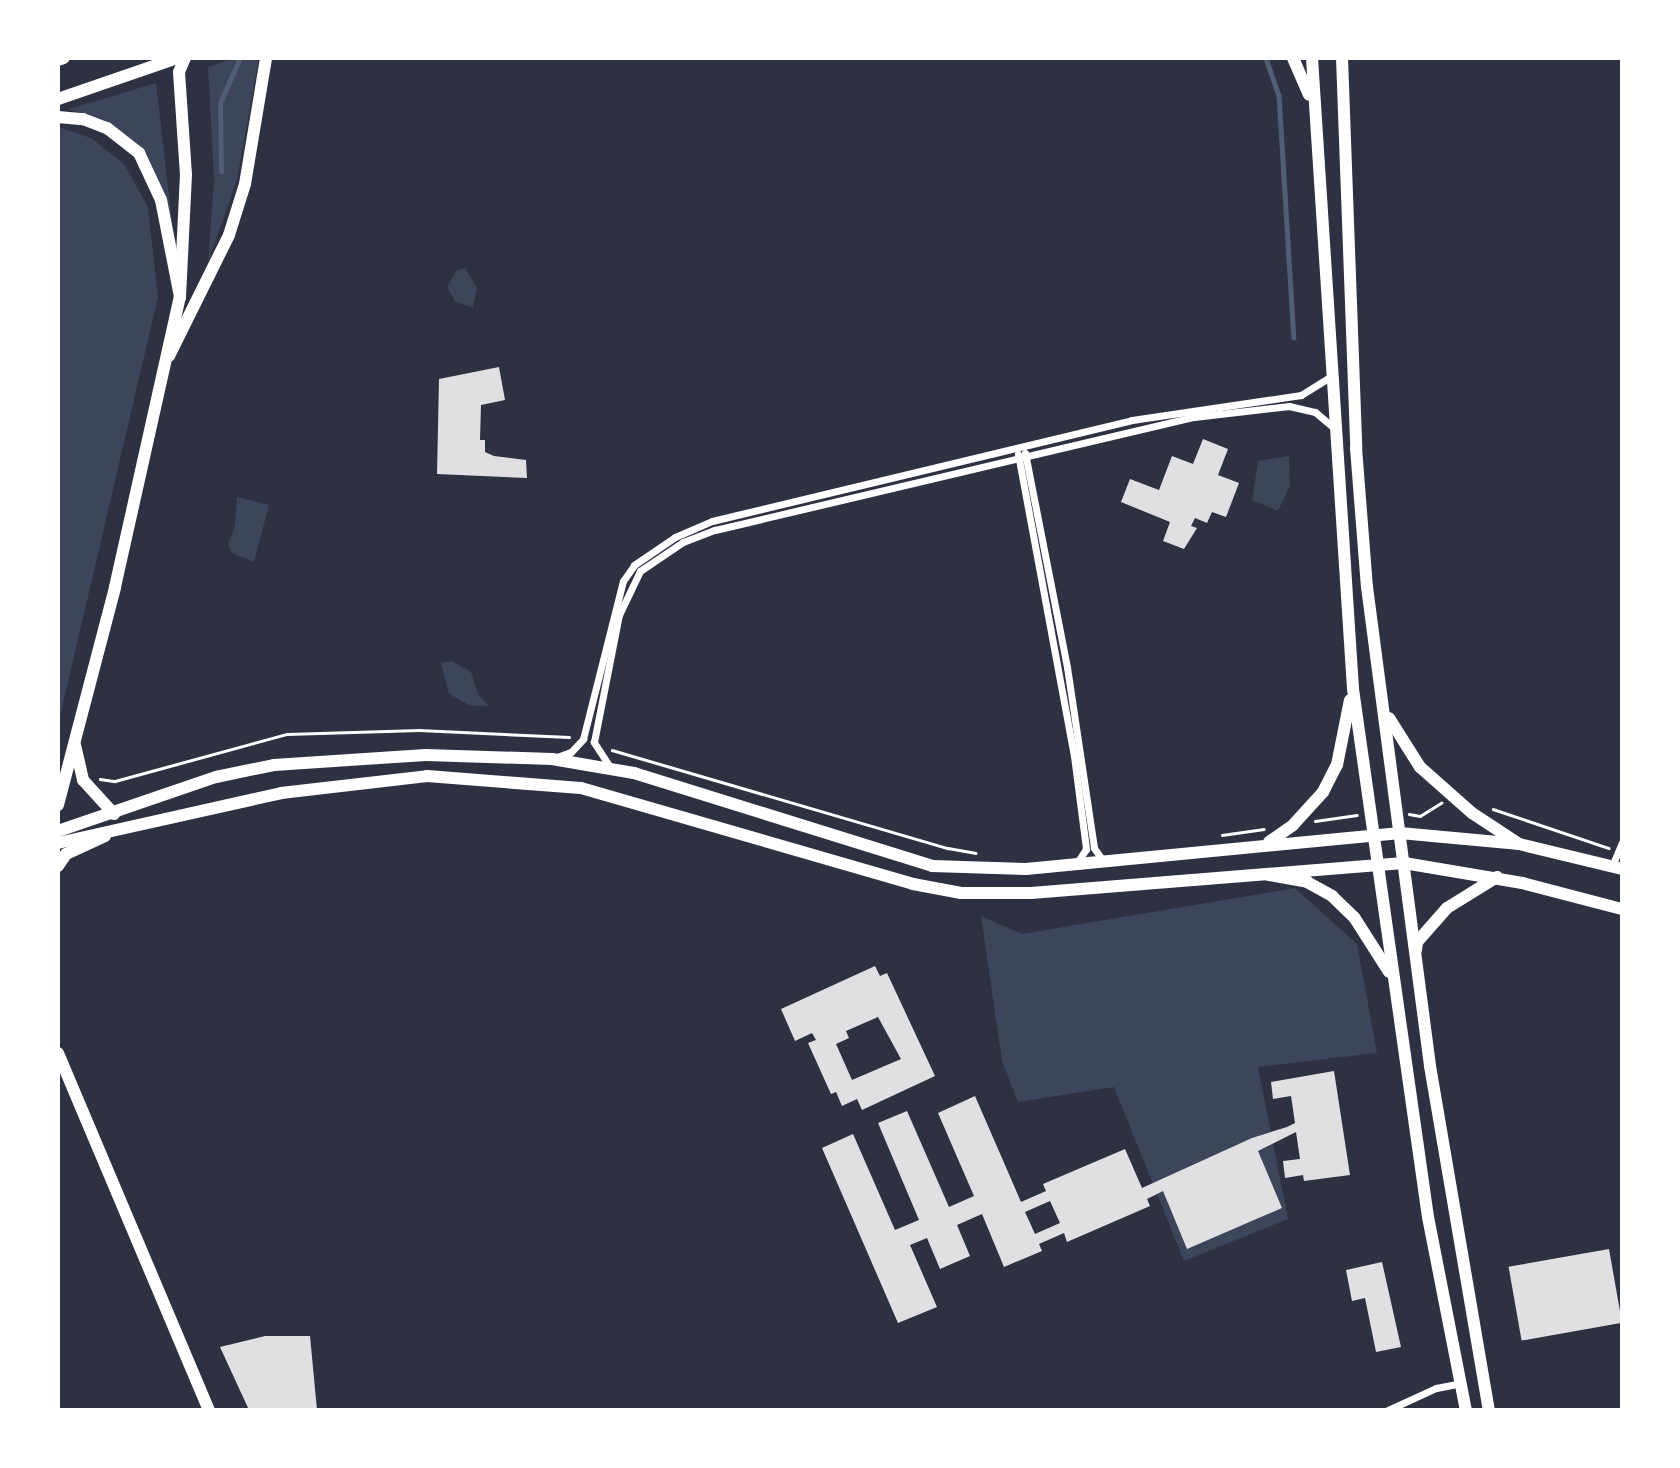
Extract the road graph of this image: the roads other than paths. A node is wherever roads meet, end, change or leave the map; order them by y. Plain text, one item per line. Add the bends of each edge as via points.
1 (185, 58) edge
2 (266, 58) edge
3 (1293, 58) edge
4 (1312, 58) edge
5 (1342, 58) edge
6 (171, 59) edge
7 (179, 72) junction
8 (58, 99) edge
9 (1312, 102) junction
10 (58, 117) edge
11 (180, 297) junction
12 (169, 356) junction
13 (1331, 376) junction
14 (1333, 427) junction
15 (1020, 446) junction
16 (1022, 456) junction
17 (1353, 689) junction
18 (1384, 708) junction
19 (73, 738) junction
20 (552, 759) junction
21 (613, 769) junction
22 (58, 805) edge
23 (114, 814) junction
24 (169, 815) junction
25 (58, 831) edge
26 (1400, 833) junction
27 (1372, 835) junction
28 (1269, 842) junction
29 (58, 843) edge
30 (1519, 844) junction
31 (1620, 847) edge
32 (1104, 862) junction
33 (1376, 863) junction
34 (1404, 863) junction
35 (1076, 864) junction
36 (58, 866) edge
37 (1617, 868) edge
38 (1269, 875) junction
39 (1497, 877) junction
40 (1622, 909) edge
41 (1415, 956) junction
42 (1392, 978) junction
43 (58, 1053) edge
44 (1461, 1383) junction
45 (209, 1410) edge
46 (1388, 1410) edge
47 (1466, 1410) edge
48 (1489, 1410) edge

1 - 7 main road
2 - 12 main road via 245,184 229,234
3 - 9 main road
4 - 9 main road
5 - 18 main road via 1360,515
6 - 7 main road
6 - 8 main road
7 - 11 main road via 186,176
9 - 13 main road
10 - 11 main road via 83,119 107,128 139,153 161,200
11 - 12 main road
12 - 19 main road via 109,610
13 - 14 main road
13 - 15 street via 1301,395 1132,420
14 - 16 street via 1315,412 1289,406 1194,417
14 - 17 main road
15 - 16 street
15 - 20 street via 712,521 653,550 622,581 583,739 571,752
16 - 21 street via 715,530 652,560 629,585 606,672 594,742
16 - 32 street via 1066,667 1094,848
16 - 35 street via 1081,803 1086,849
17 - 27 main road
17 - 28 main road via 1337,765 1323,792 1293,825
18 - 26 main road
18 - 30 main road via 1404,748 1451,797
19 - 22 main road
19 - 23 main road via 83,780
20 - 21 main road
20 - 23 main road via 426,755 274,765 216,777
21 - 35 main road via 735,801 932,866 1026,869
23 - 25 main road
24 - 29 main road
24 - 36 main road via 66,854
24 - 38 main road via 316,787 427,776 581,788 950,892 1031,893
26 - 27 main road
26 - 30 main road
26 - 34 main road
27 - 28 main road
27 - 33 main road
28 - 32 main road
30 - 37 main road
31 - 37 street
32 - 35 main road
33 - 34 main road
33 - 38 main road
33 - 42 main road
34 - 39 main road
34 - 41 main road
38 - 42 main road via 1307,883 1332,896 1367,933
39 - 40 main road
39 - 41 main road via 1447,908 1417,942
41 - 48 main road
42 - 44 main road via 1428,1217
43 - 45 main road
44 - 46 street via 1436,1388
44 - 47 main road

